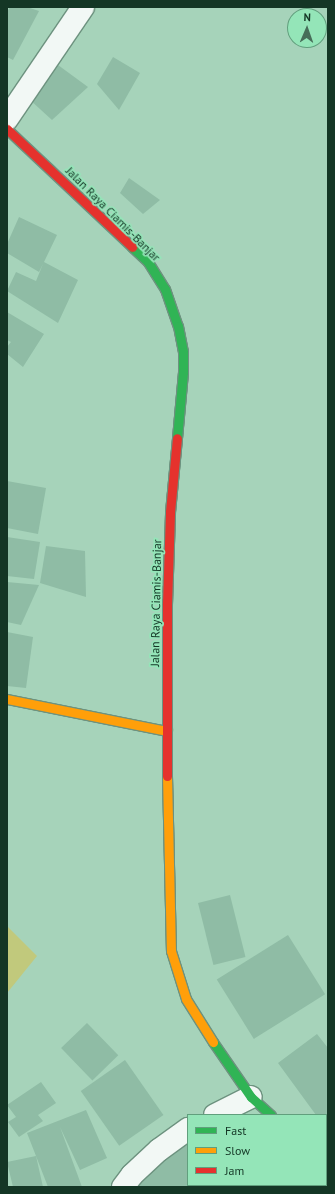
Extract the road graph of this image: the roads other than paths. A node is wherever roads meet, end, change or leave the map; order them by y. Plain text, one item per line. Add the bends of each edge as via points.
1 (83, 7) edge
2 (7, 119) edge
3 (7, 129) edge
4 (7, 699) edge
5 (167, 731) junction
6 (251, 1097) junction
7 (217, 1114) edge
8 (270, 1114) edge
9 (187, 1130) edge
10 (123, 1187) edge

1 - 2 street
3 - 5 main road, Jalan Raya Ciamis-Banjar via 148,262 165,289 178,326 183,352 183,372 170,512
4 - 5 main road
5 - 6 main road, Jalan Raya Ciamis-Banjar via 171,951 186,999 230,1070
6 - 7 street
6 - 8 main road, Jalan Raya Ciamis-Banjar
9 - 10 street via 159,1150

